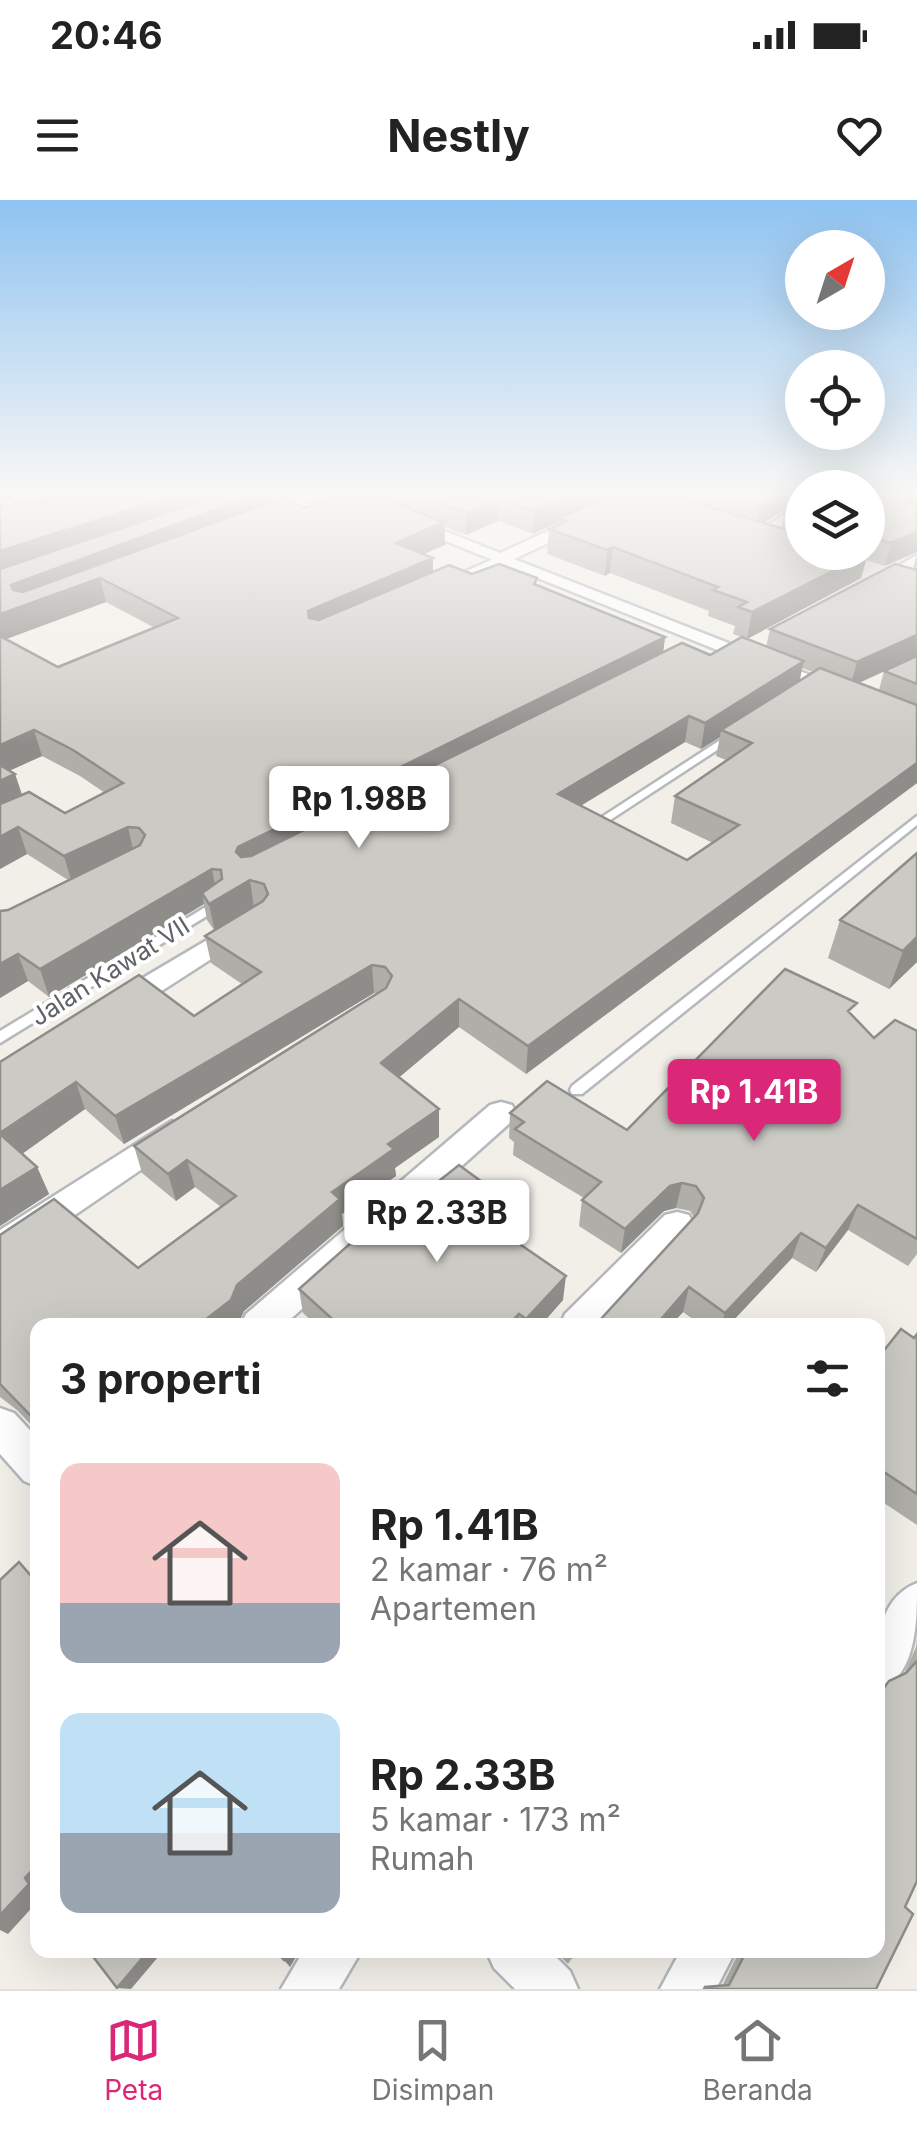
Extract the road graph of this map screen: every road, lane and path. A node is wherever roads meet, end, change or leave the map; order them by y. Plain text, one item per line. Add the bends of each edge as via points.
1 (460, 576) edge
2 (540, 576) edge
3 (884, 576) edge
4 (889, 578) junction
5 (445, 583) edge
6 (917, 586) edge
7 (856, 595) edge
8 (884, 682) edge
9 (851, 698) junction
10 (917, 724) edge
11 (737, 735) edge
12 (917, 820) edge
13 (594, 826) edge
14 (219, 904) edge
15 (256, 919) edge
16 (96, 1019) edge
17 (0, 1038) edge
18 (577, 1090) dead end
19 (501, 1112) dead end
20 (196, 1117) edge
21 (677, 1225) dead end
22 (0, 1248) edge
23 (267, 1318) edge
24 (585, 1318) edge
25 (0, 1426) edge
26 (30, 1459) edge
27 (917, 1604) edge
28 (885, 1658) edge
29 (330, 1958) edge
30 (520, 1958) edge
31 (705, 1958) edge
32 (307, 1989) edge
33 (552, 1989) edge
34 (686, 1989) edge

1 - 5 lane
2 - 9 street via 703,648 749,650 808,689
3 - 4 street
4 - 6 street
4 - 7 street
8 - 9 street
9 - 10 street
11 - 13 lane
12 - 18 lane
14 - 17 lane, Jalan Kawat VII
15 - 16 street
19 - 23 street
20 - 22 street
21 - 24 street
25 - 26 street
27 - 28 street
29 - 32 street
30 - 33 street
31 - 34 street

